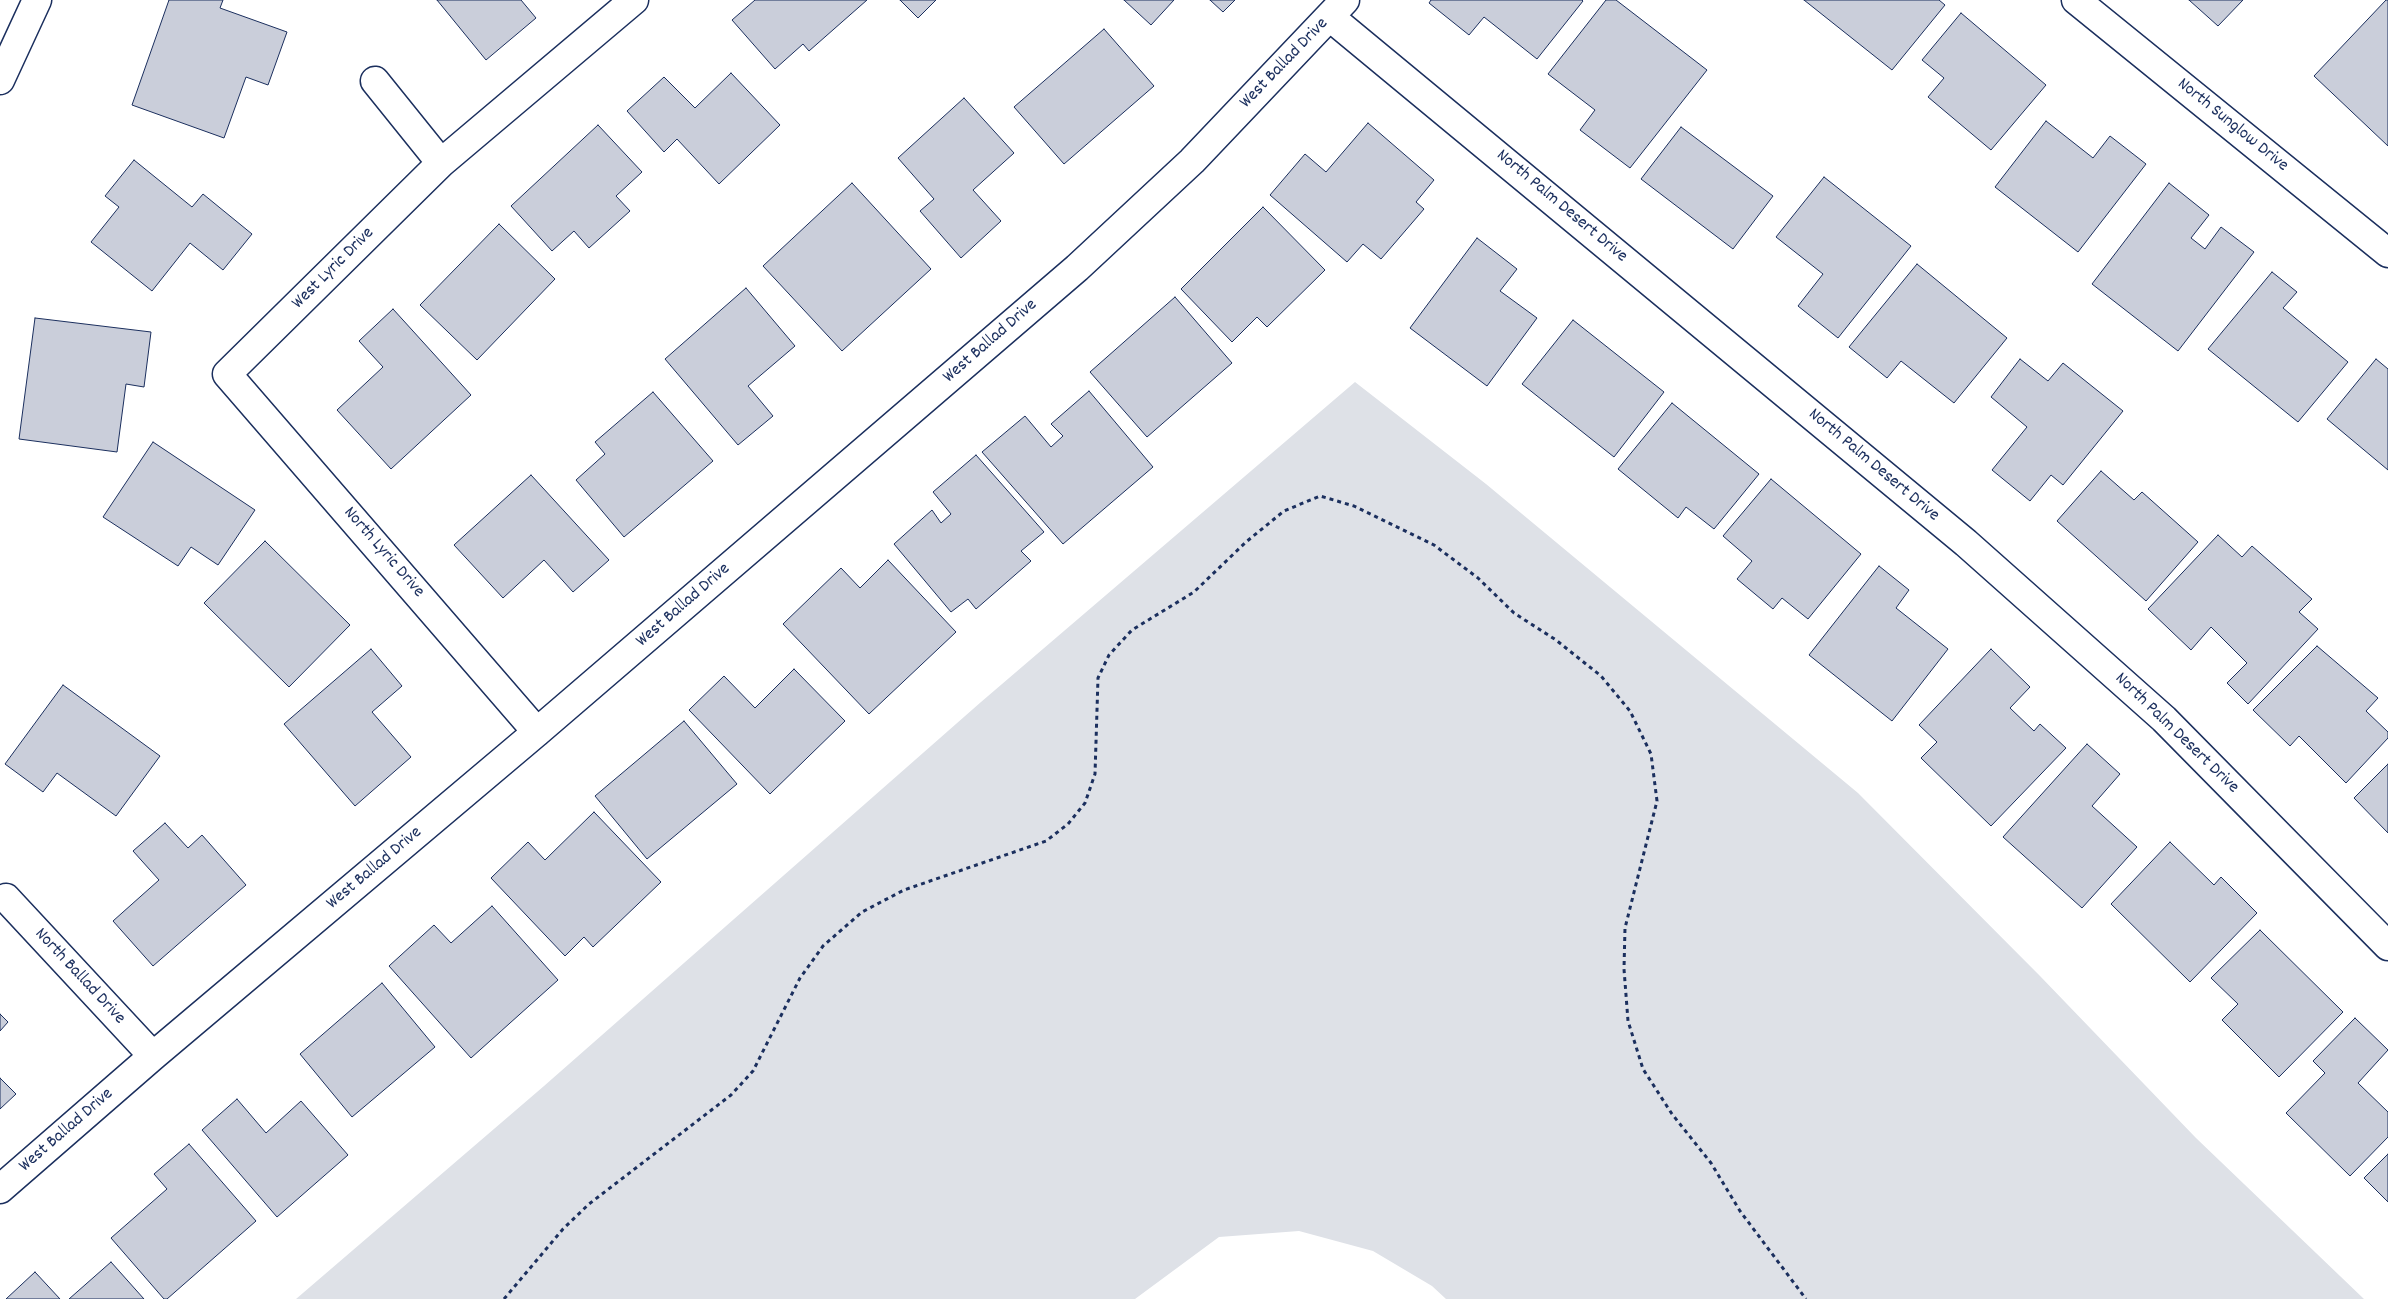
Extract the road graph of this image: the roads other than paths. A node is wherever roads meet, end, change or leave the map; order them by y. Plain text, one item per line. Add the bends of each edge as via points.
1 (37, 0) edge
2 (634, 0) edge
3 (2076, 0) edge
4 (1338, 8) edge
5 (0, 80) edge
6 (375, 81) dead end
7 (441, 163) junction
8 (2388, 253) edge
9 (227, 374) joint
10 (537, 732) junction
11 (6, 898) dead end
12 (2388, 946) edge
13 (153, 1056) junction
14 (0, 1188) edge

1 - 5 street
2 - 7 street, West Lyric Drive
3 - 8 street, North Sunglow Drive
4 - 10 street, West Ballad Drive via 1192,161 1077,268
4 - 12 street, North Palm Desert Drive via 1966,543 2164,719
6 - 7 street
7 - 9 street, West Lyric Drive
9 - 10 street, North Lyric Drive
10 - 13 street, West Ballad Drive
11 - 13 street, North Ballad Drive
13 - 14 street, West Ballad Drive

